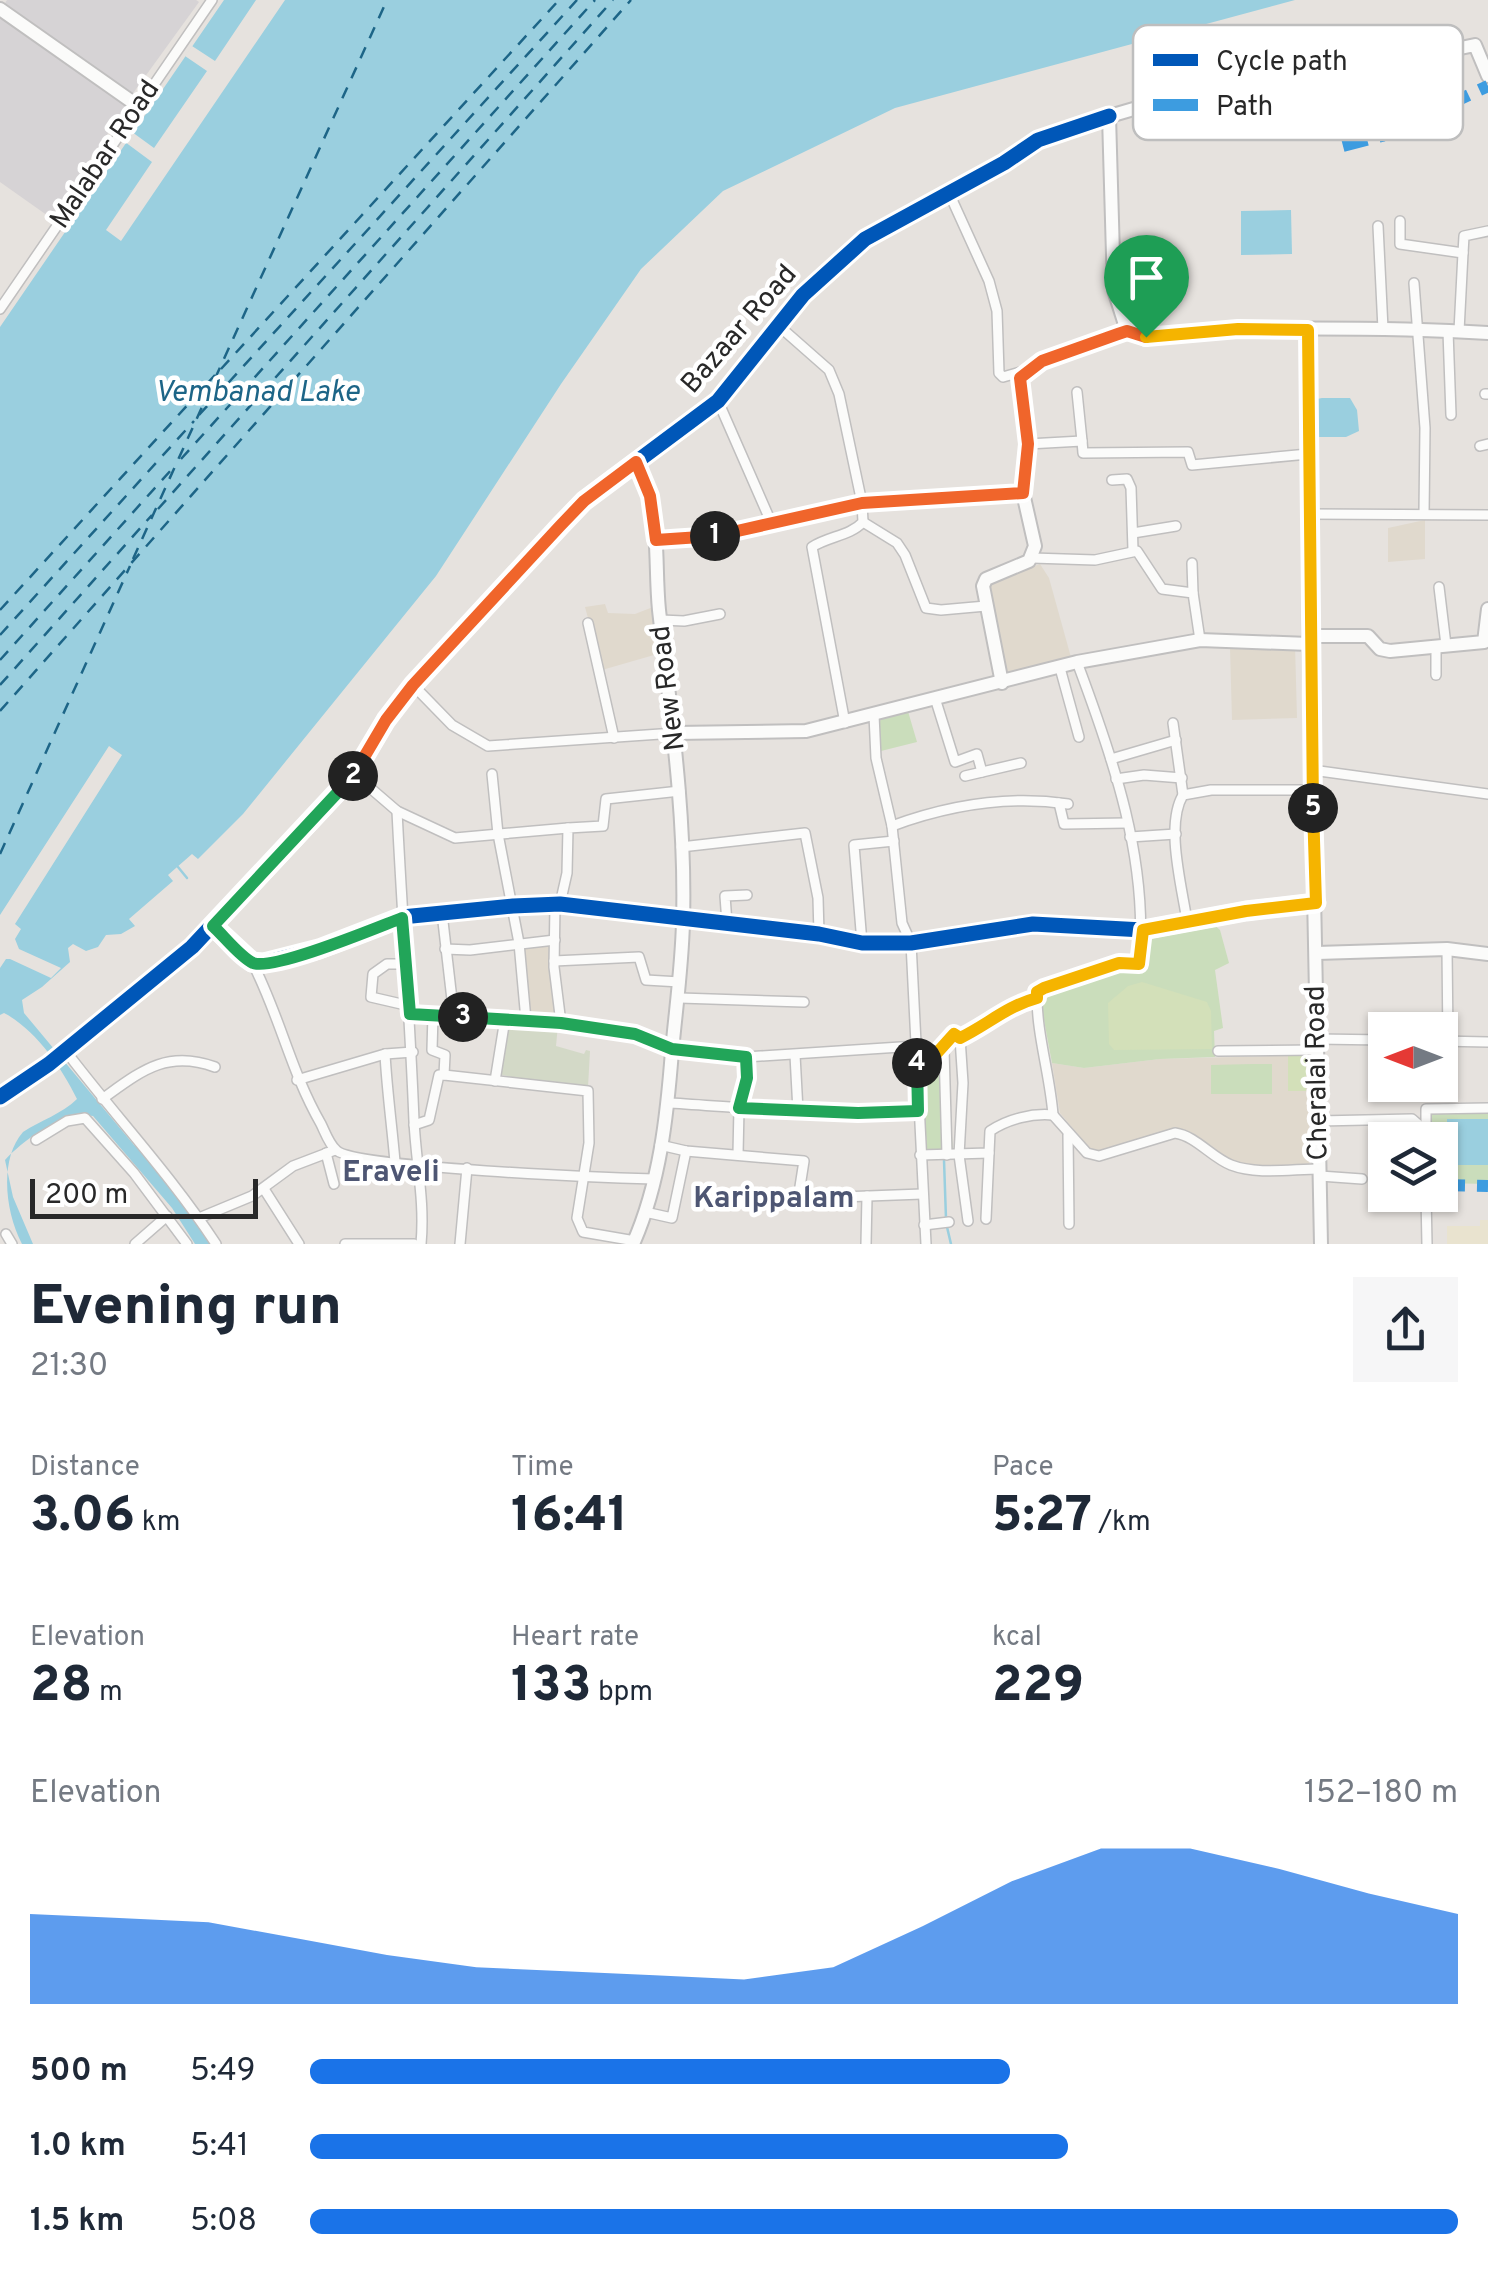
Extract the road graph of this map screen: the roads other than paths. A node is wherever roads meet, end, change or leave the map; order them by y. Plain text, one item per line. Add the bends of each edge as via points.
1 (212, 0) edge
2 (0, 9) edge
3 (1463, 47) edge
4 (1488, 76) edge
5 (138, 106) junction
6 (1133, 109) edge
7 (1109, 116) junction
8 (949, 193) junction
9 (1400, 221) dead end
10 (1378, 226) dead end
11 (1488, 231) edge
12 (1463, 253) junction
13 (1414, 283) dead end
14 (0, 309) edge
15 (779, 326) junction
16 (1383, 329) junction
17 (1419, 329) junction
18 (1308, 330) junction
19 (1127, 331) junction
20 (1454, 331) junction
21 (1488, 333) edge
22 (1027, 370) junction
23 (1077, 392) dead end
24 (718, 400) junction
25 (1451, 415) dead end
26 (1082, 441) junction
27 (1028, 444) junction
28 (1308, 454) junction
29 (636, 462) junction
30 (1112, 480) dead end
31 (1023, 493) junction
32 (862, 503) junction
33 (1308, 514) junction
34 (1424, 514) junction
35 (1488, 515) edge
36 (771, 522) junction
37 (863, 522) junction
38 (1176, 526) dead end
39 (1133, 533) junction
40 (656, 540) junction
41 (1133, 550) junction
42 (1032, 558) junction
43 (1192, 563) dead end
44 (1439, 587) dead end
45 (1193, 593) junction
46 (986, 606) junction
47 (1488, 608) edge
48 (720, 614) dead end
49 (661, 620) junction
50 (588, 623) dead end
51 (1200, 640) junction
52 (1309, 640) junction
53 (1441, 646) junction
54 (1486, 646) edge
55 (1077, 662) junction
56 (1060, 668) junction
57 (1436, 674) dead end
58 (1002, 683) junction
59 (413, 685) junction
60 (935, 698) junction
61 (874, 715) junction
62 (844, 723) junction
63 (1173, 723) dead end
64 (676, 733) junction
65 (1079, 737) dead end
66 (614, 738) junction
67 (1176, 740) junction
68 (1111, 759) junction
69 (1021, 763) dead end
70 (1312, 770) junction
71 (982, 772) junction
72 (354, 774) junction
73 (492, 774) dead end
74 (965, 776) dead end
75 (1182, 778) junction
76 (1116, 780) junction
77 (680, 790) junction
78 (1312, 790) junction
79 (1488, 794) edge
80 (1183, 795) junction
81 (397, 811) junction
82 (1127, 823) junction
83 (892, 826) junction
84 (568, 828) junction
85 (498, 834) junction
86 (1176, 834) junction
87 (1130, 837) junction
88 (894, 841) junction
89 (680, 847) junction
90 (747, 895) dead end
91 (1316, 903) junction
92 (557, 904) junction
93 (513, 906) junction
94 (442, 912) junction
95 (683, 917) junction
96 (402, 918) junction
97 (1188, 921) junction
98 (727, 923) junction
99 (213, 926) junction
100 (1143, 930) junction
101 (818, 934) junction
102 (555, 940) junction
103 (862, 943) junction
104 (910, 943) junction
105 (518, 944) junction
106 (1447, 948) junction
107 (445, 949) junction
108 (1317, 953) junction
109 (1488, 954) edge
110 (252, 962) junction
111 (554, 962) junction
112 (407, 964) junction
113 (680, 982) junction
114 (680, 998) junction
115 (1037, 998) junction
116 (804, 1002) dead end
117 (410, 1010) junction
118 (1445, 1012) edge
119 (433, 1014) junction
120 (454, 1016) junction
121 (505, 1019) junction
122 (526, 1020) junction
123 (561, 1023) junction
124 (960, 1038) junction
125 (1368, 1041) edge
126 (1458, 1041) edge
127 (1488, 1042) edge
128 (1317, 1044) junction
129 (944, 1048) junction
130 (672, 1049) junction
131 (1218, 1051) dead end
132 (63, 1052) junction
133 (413, 1052) junction
134 (916, 1052) junction
135 (385, 1054) junction
136 (795, 1055) junction
137 (746, 1057) junction
138 (215, 1067) dead end
139 (444, 1075) junction
140 (297, 1080) junction
141 (495, 1080) junction
142 (0, 1097) edge
143 (102, 1099) junction
144 (670, 1103) junction
145 (739, 1108) junction
146 (1488, 1108) edge
147 (798, 1111) junction
148 (918, 1111) junction
149 (1054, 1115) junction
150 (1319, 1121) junction
151 (1415, 1122) edge
152 (1426, 1122) edge
153 (414, 1125) junction
154 (1068, 1135) junction
155 (36, 1140) dead end
156 (660, 1145) junction
157 (686, 1150) junction
158 (330, 1151) junction
159 (738, 1154) junction
160 (989, 1154) junction
161 (920, 1155) junction
162 (947, 1155) junction
163 (959, 1155) junction
164 (395, 1162) junction
165 (420, 1166) junction
166 (468, 1168) junction
167 (1320, 1172) junction
168 (585, 1175) junction
169 (654, 1179) junction
170 (1362, 1179) dead end
171 (334, 1184) dead end
172 (264, 1188) junction
173 (922, 1194) junction
174 (866, 1196) junction
175 (646, 1212) junction
176 (1426, 1212) edge
177 (167, 1216) junction
178 (199, 1218) junction
179 (986, 1220) dead end
180 (968, 1221) dead end
181 (947, 1223) dead end
182 (1068, 1224) dead end
183 (924, 1225) junction
184 (6, 1234) dead end
185 (634, 1243) edge
186 (12, 1244) edge
187 (135, 1244) edge
188 (187, 1244) edge
189 (216, 1244) edge
190 (298, 1244) edge
191 (345, 1244) edge
192 (418, 1244) edge
193 (460, 1244) edge
194 (866, 1244) edge
195 (926, 1244) edge
196 (1321, 1244) edge
197 (1427, 1244) edge

1 - 5 street, Malabar Road
2 - 5 street
3 - 4 street, Bazaar Road via 1475,44
5 - 14 street, Malabar Road
6 - 7 street, Bazaar Road
7 - 8 street, Bazaar Road via 1038,140
7 - 19 street via 1114,290
8 - 15 street, Bazaar Road via 865,239 820,276
8 - 22 street via 998,312 999,374
9 - 12 street via 1400,244
10 - 16 street
11 - 12 street via 1464,236
12 - 20 street
13 - 17 street
15 - 24 street, Bazaar Road
15 - 32 street via 829,370
16 - 17 street
16 - 18 street
17 - 20 street
17 - 34 street
18 - 19 street via 1146,337
18 - 28 street, Cheralai Road
19 - 22 street
20 - 21 street
20 - 25 street
22 - 27 street via 1019,386
23 - 26 street
24 - 29 street, Bazaar Road
24 - 36 street
26 - 27 street
26 - 28 street via 1084,453 1188,452 1192,465
27 - 31 street
28 - 33 street, Cheralai Road
29 - 40 street, New Road via 650,496
29 - 59 street, Bazaar Road via 584,501
30 - 39 street via 1127,479 1131,488
31 - 32 street
31 - 42 street
32 - 36 street
32 - 37 street
33 - 34 street
33 - 52 street, Cheralai Road
34 - 35 street
36 - 40 street via 706,538
37 - 46 street via 905,555 926,608
37 - 62 street via 812,546
38 - 39 street
39 - 41 street
40 - 49 street, New Road
41 - 42 street via 1095,560
41 - 45 street via 1165,591
42 - 46 street via 986,579
43 - 45 street
44 - 53 street
45 - 51 street
46 - 58 street
47 - 54 street
48 - 49 street
49 - 64 street, New Road
50 - 66 street
51 - 52 street
51 - 55 street
52 - 53 street via 1368,636 1380,649
52 - 70 street, Cheralai Road
53 - 54 street
53 - 57 street
55 - 56 street
55 - 68 street
56 - 58 street
56 - 65 street
58 - 60 street
59 - 66 street via 452,726 488,746
59 - 72 street, Bazaar Road
60 - 61 street
60 - 71 street via 956,762 978,754
61 - 62 street
61 - 83 street
62 - 64 street
63 - 67 street
64 - 66 street
64 - 77 street, New Road
67 - 68 street
67 - 75 street
68 - 76 street
69 - 71 street
70 - 78 street, Cheralai Road
70 - 79 street
71 - 74 street
72 - 81 street
72 - 99 street, Bazaar Road
73 - 85 street
75 - 76 street
75 - 80 street
76 - 82 street
77 - 84 street via 606,800 603,826
77 - 89 street, New Road
78 - 80 street
78 - 91 street, Cheralai Road
80 - 86 street
81 - 85 street via 455,838
81 - 96 street
82 - 83 street via 1064,824 1063,804 1043,800 946,808
82 - 87 street
83 - 88 street
84 - 85 street
84 - 92 street via 567,873
85 - 93 street
86 - 87 street
86 - 97 street
87 - 100 street
88 - 103 street via 854,844
88 - 104 street
89 - 95 street, New Road
89 - 101 street via 806,833
90 - 98 street via 725,896
91 - 97 street
91 - 108 street, Cheralai Road
92 - 93 street
92 - 95 street
92 - 102 street
93 - 94 street
93 - 105 street
94 - 96 street
94 - 107 street
95 - 98 street
95 - 113 street, New Road
96 - 110 street via 319,949
96 - 112 street
97 - 100 street
98 - 101 street
99 - 110 street
99 - 132 street, Bazaar Road
100 - 104 street via 1033,924
100 - 115 street via 1139,964 1090,971 1044,988
101 - 103 street
102 - 105 street
102 - 111 street
103 - 104 street
104 - 134 street
105 - 107 street
105 - 122 street
106 - 108 street
106 - 109 street
106 - 118 street
107 - 120 street
108 - 128 street, Cheralai Road
110 - 140 street
111 - 113 street via 639,957 646,980
111 - 123 street
112 - 117 street
112 - 117 street via 388,964 373,974 371,998
113 - 114 street, New Road
114 - 116 street
114 - 130 street, New Road
115 - 124 street
115 - 149 street
117 - 119 street
117 - 133 street
119 - 120 street
119 - 139 street via 432,1050 445,1054
120 - 121 street
121 - 122 street
121 - 141 street
122 - 123 street
123 - 130 street via 635,1034
124 - 129 street via 954,1034
124 - 163 street
125 - 128 street
126 - 127 street
128 - 131 street
128 - 150 street, Cheralai Road
129 - 134 street
129 - 162 street
130 - 137 street
130 - 144 street, New Road
132 - 142 street, Bazaar Road
132 - 143 street
133 - 135 street
133 - 153 street
134 - 136 street
134 - 148 street
135 - 140 street
135 - 164 street
136 - 137 street
136 - 147 street
137 - 145 street
138 - 143 street via 162,1062
139 - 141 street
139 - 153 street via 432,1095 429,1120
140 - 158 street
141 - 168 street via 588,1091
143 - 178 street
144 - 145 street
144 - 156 street, New Road
145 - 147 street
145 - 159 street
146 - 152 street via 1426,1109
147 - 148 street
148 - 161 street
149 - 154 street
149 - 160 street via 1001,1124 990,1131
150 - 151 street
150 - 167 street, Cheralai Road
153 - 165 street
154 - 167 street via 1099,1156 1184,1134 1238,1167
154 - 182 street
155 - 177 street via 79,1117 92,1123
156 - 157 street
156 - 169 street, New Road
157 - 159 street
157 - 175 street via 672,1218
158 - 164 street
158 - 171 street
158 - 172 street via 293,1166
159 - 174 street via 804,1161 799,1193
160 - 163 street
160 - 179 street
161 - 162 street
161 - 173 street
162 - 163 street
163 - 180 street
164 - 165 street
165 - 166 street
165 - 192 street via 424,1208
166 - 168 street
166 - 193 street
167 - 170 street
167 - 196 street, Cheralai Road
168 - 169 street
168 - 185 street via 577,1218 583,1232
169 - 175 street, New Road
172 - 178 street
172 - 190 street
173 - 174 street
173 - 183 street
174 - 194 street
175 - 185 street, New Road
176 - 197 street
177 - 187 street
177 - 188 street
178 - 189 street
181 - 183 street
183 - 195 street
184 - 186 street
191 - 192 street

